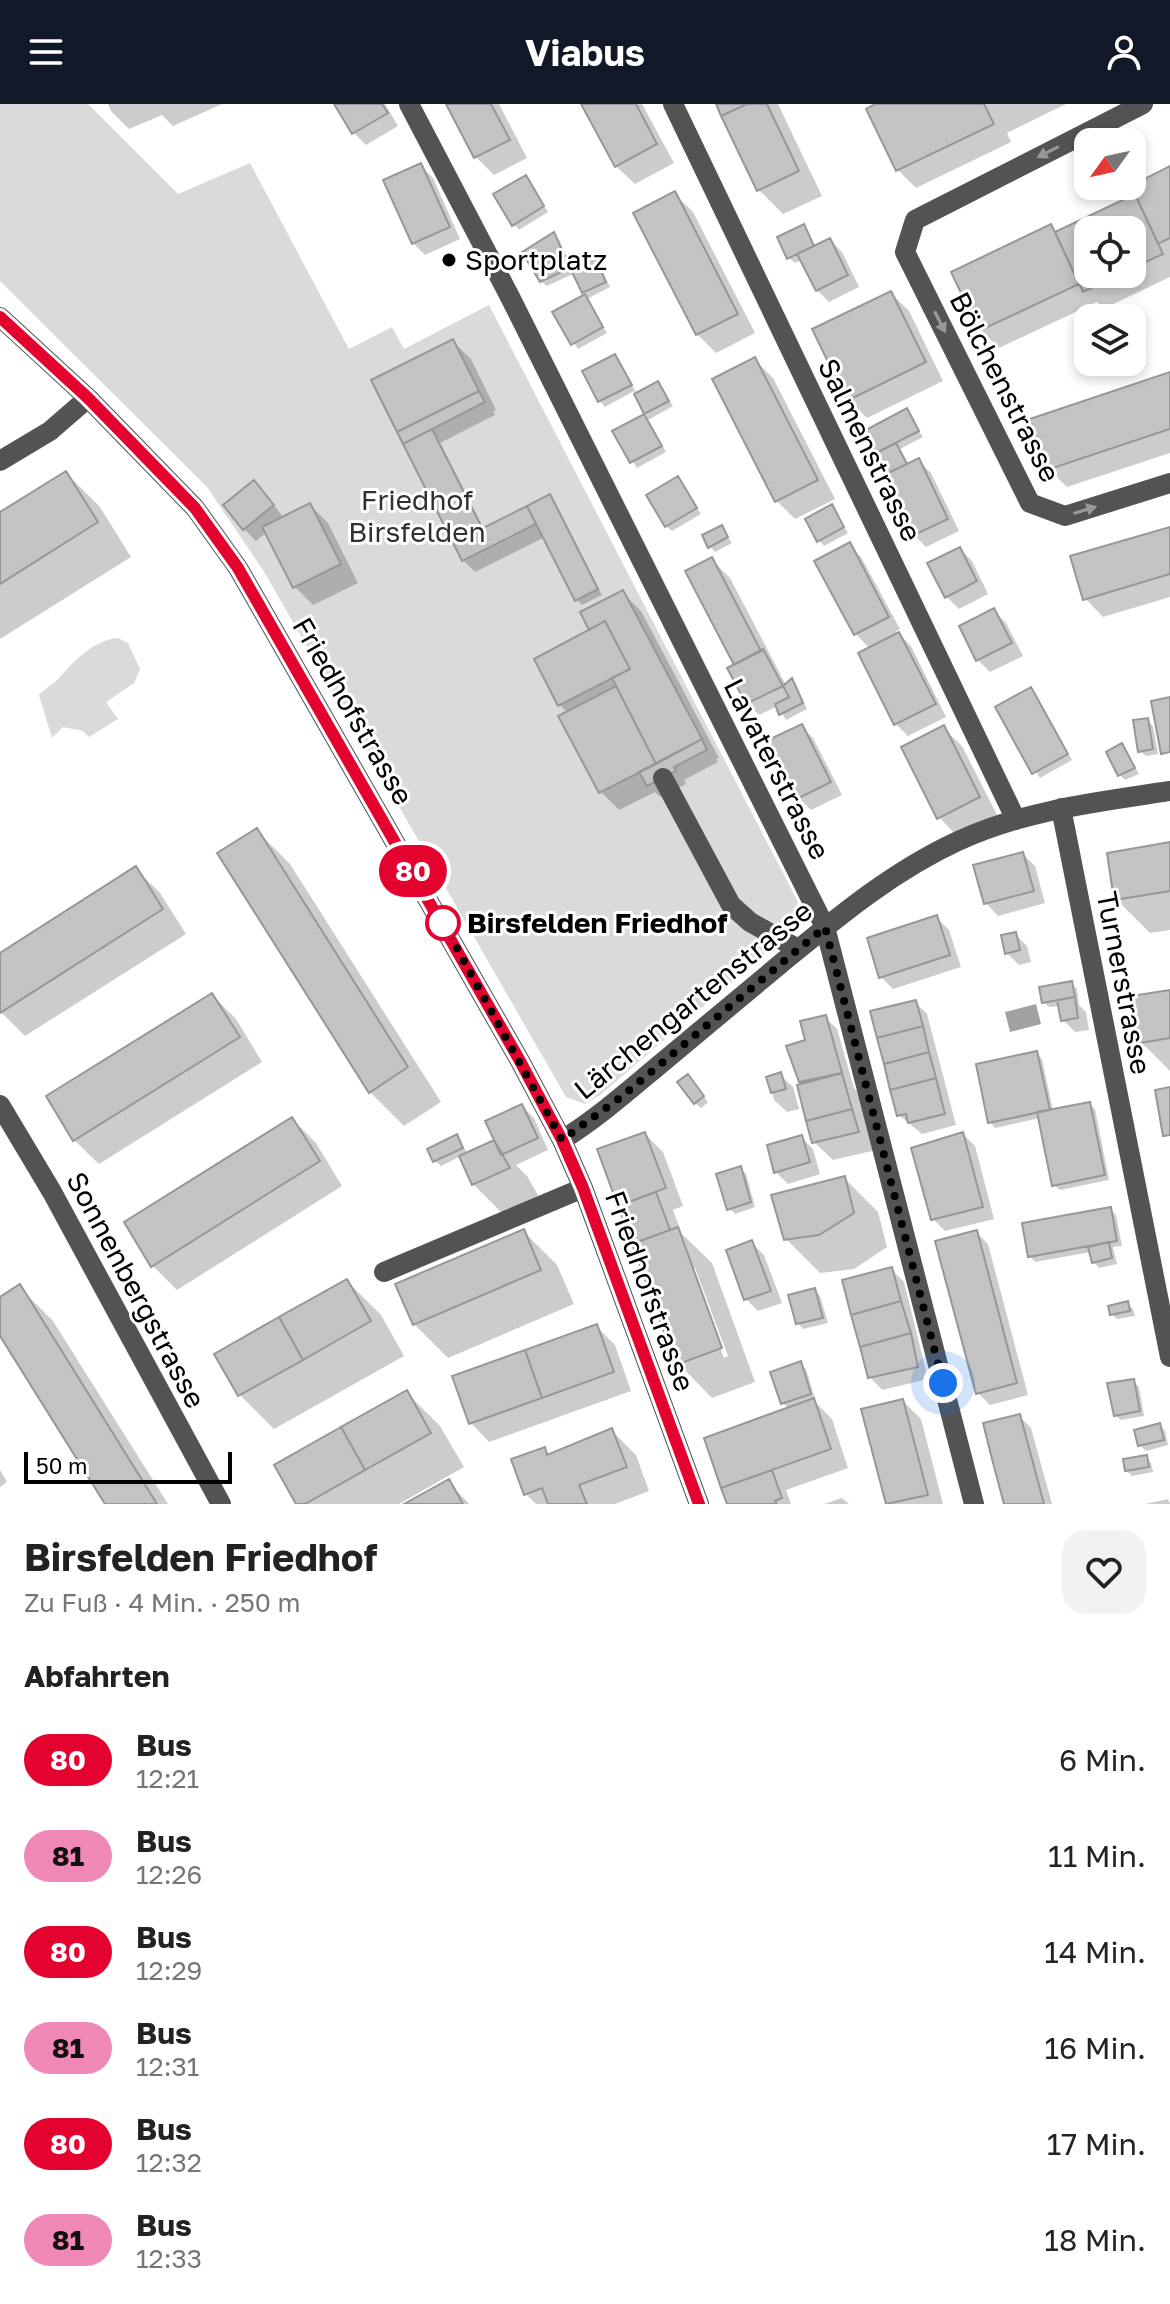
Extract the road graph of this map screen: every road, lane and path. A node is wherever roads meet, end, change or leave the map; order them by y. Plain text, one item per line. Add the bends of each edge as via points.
1 (409, 104) edge
2 (673, 104) edge
3 (1143, 104) edge
4 (0, 317) edge
5 (88, 398) junction
6 (0, 461) edge
7 (1170, 483) edge
8 (663, 778) dead end
9 (1170, 791) edge
10 (1061, 808) junction
11 (1016, 820) junction
12 (825, 927) junction
13 (798, 949) junction
14 (0, 1105) edge
15 (562, 1140) junction
16 (583, 1188) junction
17 (384, 1272) dead end
18 (1170, 1357) edge
19 (221, 1504) edge
20 (699, 1504) edge
21 (974, 1504) edge

1 - 12 street, Lavaterstrasse
2 - 11 street, Salmenstrasse
3 -> 7 street, Bölchenstrasse via 915,220 905,252 1030,503 1065,516
4 - 5 street, Friedhofstrasse
5 - 6 street via 50,431
5 - 15 street, Friedhofstrasse via 195,508 238,568
8 - 13 street via 731,905
9 - 10 street, Lärchengartenstrasse
10 - 11 street, Lärchengartenstrasse
10 - 18 street, Turnerstrasse
11 - 12 street, Lärchengartenstrasse via 922,859
12 - 13 street, Lärchengartenstrasse
12 - 21 street, Lavaterstrasse
13 - 15 street, Lärchengartenstrasse
14 - 19 street, Sonnenbergstrasse
15 - 16 street, Friedhofstrasse
16 - 17 street
16 - 20 street, Friedhofstrasse

